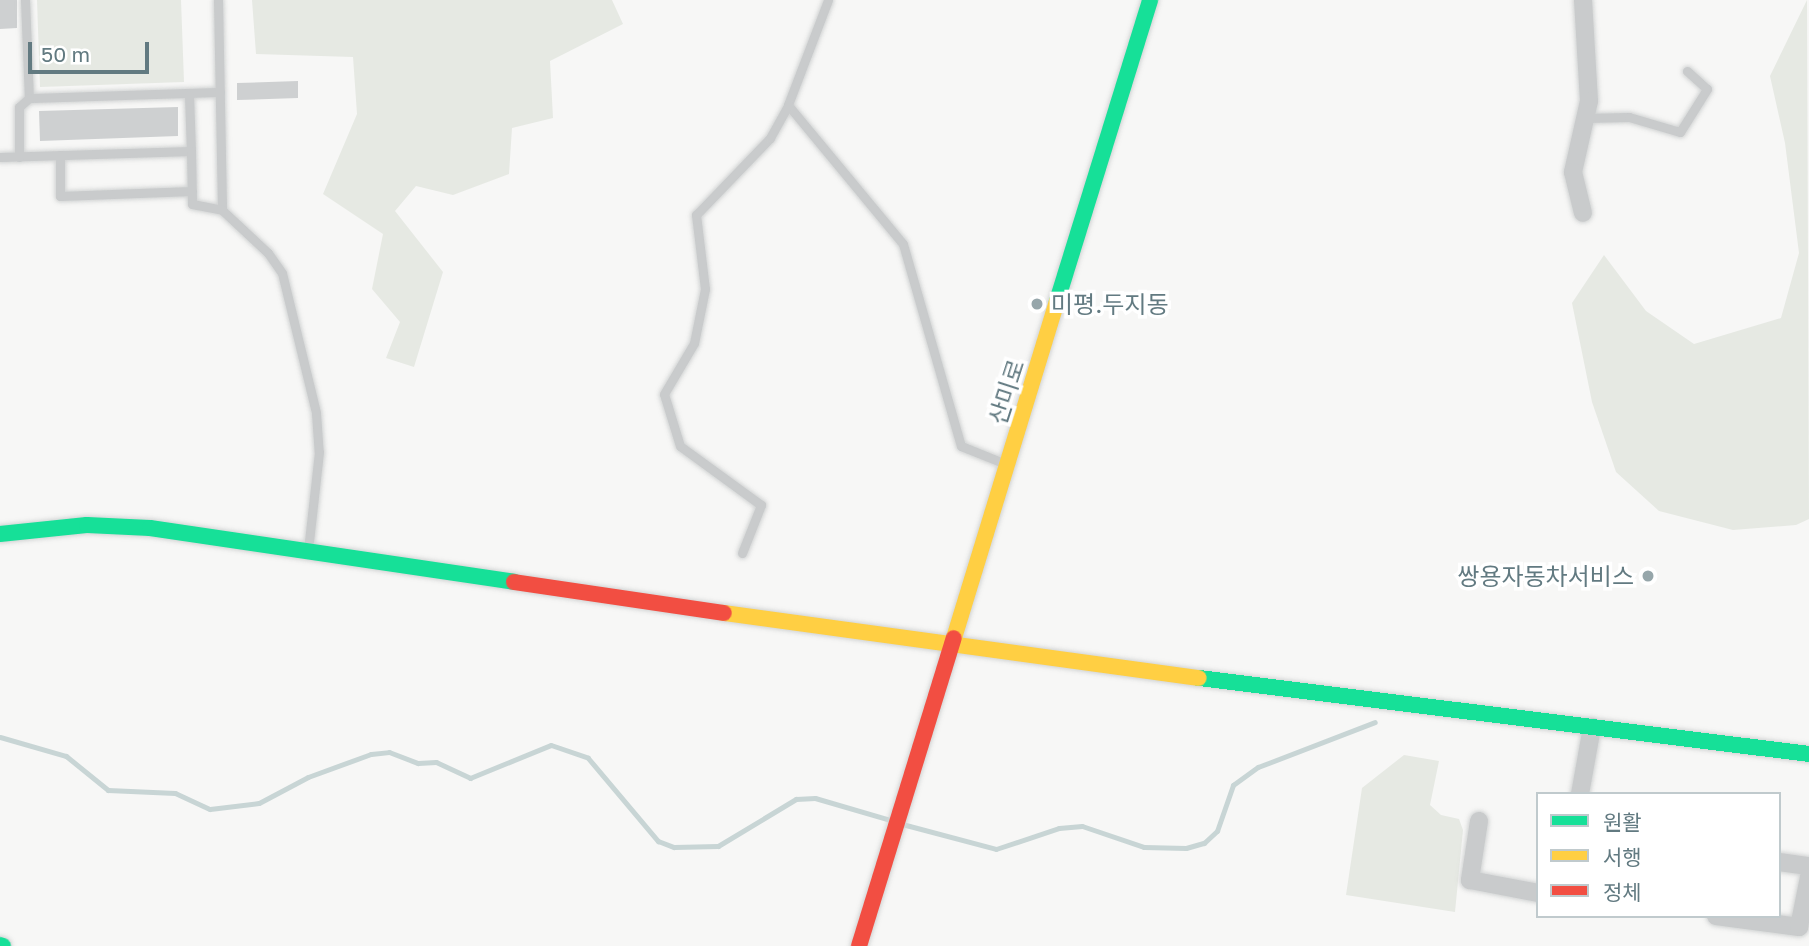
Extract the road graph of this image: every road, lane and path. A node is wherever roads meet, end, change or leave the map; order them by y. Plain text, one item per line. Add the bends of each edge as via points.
1 (25, 0) edge
2 (218, 0) edge
3 (828, 0) edge
4 (1150, 0) edge
5 (1583, 0) edge
6 (1687, 71) dead end
7 (220, 92) junction
8 (189, 95) junction
9 (29, 98) junction
10 (788, 105) junction
11 (1584, 118) junction
12 (191, 151) junction
13 (60, 155) junction
14 (19, 156) junction
15 (0, 157) edge
16 (192, 191) junction
17 (222, 211) junction
18 (1583, 213) dead end
19 (1007, 464) junction
20 (0, 534) edge
21 (307, 551) junction
22 (743, 553) dead end
23 (949, 648) junction
24 (1592, 727) junction
25 (1809, 754) edge
26 (1580, 792) edge
27 (1479, 821) dead end
28 (1781, 862) edge
29 (1809, 866) edge
30 (1809, 877) edge
31 (1536, 893) edge
32 (1731, 918) edge
33 (859, 946) edge

1 - 9 lane
2 - 7 lane
3 - 10 lane
4 - 19 street, 산미로
5 - 11 street via 1589,101
6 - 11 lane via 1707,89 1680,132 1629,117
7 - 8 lane
7 - 17 lane
8 - 9 lane
8 - 12 lane
9 - 14 lane via 19,107
10 - 19 lane via 903,244 961,446
10 - 22 lane via 770,138 696,215 705,289 694,343 664,394 680,446 761,505
11 - 18 street via 1573,172
12 - 13 lane
12 - 16 lane
13 - 14 lane
13 - 16 lane via 60,196
14 - 15 lane
16 - 17 lane via 192,204
17 - 21 lane via 273,259 294,308 316,412 319,452
19 - 23 street, 산미로
20 - 21 street via 118,525
21 - 23 street
23 - 24 street
23 - 33 street, 산미로
24 - 25 street
24 - 26 street
27 - 31 street via 1470,880
28 - 29 street
30 - 32 street via 1799,927

